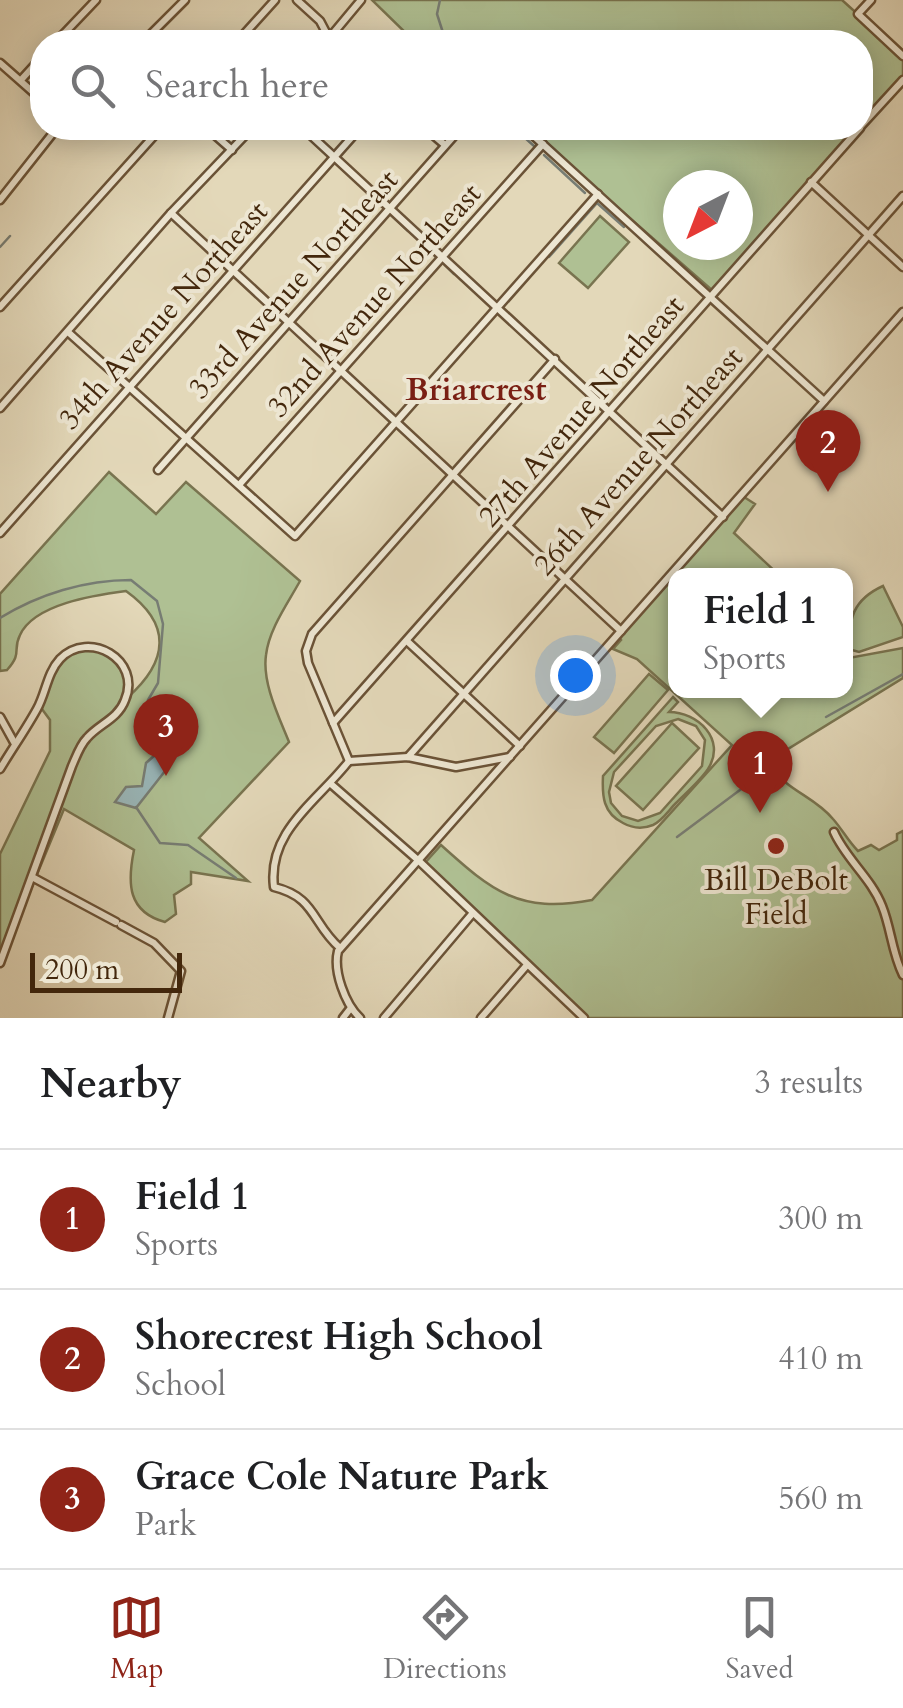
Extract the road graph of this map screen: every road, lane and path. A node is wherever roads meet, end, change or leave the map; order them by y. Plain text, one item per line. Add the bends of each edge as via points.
1 (96, 0) edge
2 (184, 0) edge
3 (275, 0) edge
4 (297, 0) edge
5 (361, 0) edge
6 (871, 0) edge
7 (67, 30) edge
8 (155, 30) edge
9 (247, 30) edge
10 (324, 30) edge
11 (338, 30) edge
12 (903, 56) edge
13 (0, 62) edge
14 (30, 70) edge
15 (21, 80) junction
16 (903, 80) edge
17 (30, 89) edge
18 (873, 113) edge
19 (48, 140) edge
20 (150, 140) edge
21 (221, 140) edge
22 (241, 140) edge
23 (316, 140) edge
24 (349, 140) edge
25 (439, 140) edge
26 (450, 140) edge
27 (538, 140) edge
28 (848, 140) edge
29 (542, 144) junction
30 (445, 146) junction
31 (232, 150) junction
32 (334, 156) junction
33 (811, 182) junction
34 (598, 194) junction
35 (903, 196) edge
36 (0, 200) edge
37 (391, 207) junction
38 (171, 213) junction
39 (868, 236) junction
40 (444, 256) junction
41 (903, 267) edge
42 (233, 271) junction
43 (712, 297) junction
44 (0, 307) edge
45 (498, 307) junction
46 (903, 312) edge
47 (288, 322) junction
48 (68, 332) junction
49 (768, 349) junction
50 (555, 359) junction
51 (342, 372) junction
52 (129, 386) junction
53 (824, 401) junction
54 (0, 408) edge
55 (610, 411) junction
56 (396, 422) junction
57 (186, 438) junction
58 (667, 464) junction
59 (158, 470) dead end
60 (452, 474) junction
61 (239, 485) junction
62 (723, 517) junction
63 (508, 526) junction
64 (0, 532) edge
65 (677, 568) edge
66 (564, 578) junction
67 (668, 578) edge
68 (621, 630) junction
69 (408, 642) junction
70 (464, 694) junction
71 (0, 716) edge
72 (334, 723) junction
73 (15, 744) junction
74 (520, 746) junction
75 (408, 757) junction
76 (510, 758) junction
77 (349, 761) junction
78 (0, 769) edge
79 (331, 784) junction
80 (834, 832) dead end
81 (419, 861) junction
82 (32, 877) junction
83 (472, 914) junction
84 (338, 952) junction
85 (0, 963) edge
86 (526, 965) junction
87 (903, 975) edge
88 (350, 1009) junction
89 (574, 1014) edge
90 (168, 1018) edge
91 (343, 1018) edge
92 (360, 1018) edge
93 (384, 1018) edge
94 (482, 1018) edge
95 (584, 1018) edge

1 - 7 street
2 - 8 street
3 - 9 street
4 - 10 street
5 - 11 street
6 - 12 street via 858,14
13 - 15 street
14 - 15 street
15 - 17 street
16 - 18 street, 27th Avenue Northeast
19 - 36 street
20 - 44 street
21 - 31 street
22 - 31 street
23 - 32 street
24 - 32 street, 34th Avenue Northeast
25 - 30 street
26 - 30 street, 33rd Avenue Northeast
27 - 29 street
28 - 33 street, 27th Avenue Northeast
29 - 34 street
29 - 40 street, 32nd Avenue Northeast
30 - 37 street, 33rd Avenue Northeast
31 - 38 street
32 - 37 street
32 - 42 street, 34th Avenue Northeast
33 - 39 street
33 - 43 street, 27th Avenue Northeast
34 - 43 street
34 - 45 street
35 - 39 street, 26th Avenue Northeast
37 - 40 street
37 - 47 street, 33rd Avenue Northeast
38 - 42 street
38 - 48 street
39 - 41 street
39 - 49 street, 26th Avenue Northeast
40 - 45 street
40 - 51 street, 32nd Avenue Northeast
42 - 47 street
42 - 52 street, 34th Avenue Northeast
43 - 49 street
43 - 55 street, 27th Avenue Northeast
45 - 50 street
45 - 56 street
46 - 53 street
47 - 51 street
47 - 57 street, 33rd Avenue Northeast
48 - 52 street
48 - 54 street
49 - 53 street
49 - 58 street, 26th Avenue Northeast
50 - 55 street
50 - 60 street
51 - 56 street
51 - 61 street, 32nd Avenue Northeast
52 - 57 street
52 - 64 street, 34th Avenue Northeast
53 - 62 street
55 - 58 street
55 - 63 street, 27th Avenue Northeast
56 - 60 street
56 - 61 street via 295,536
57 - 59 street, 33rd Avenue Northeast
57 - 61 street
58 - 62 street
58 - 66 street, 26th Avenue Northeast
60 - 63 street
60 - 72 street via 312,634 308,664
62 - 65 street
63 - 66 street
63 - 69 street, 27th Avenue Northeast
66 - 68 street
66 - 70 street, 26th Avenue Northeast
67 - 68 street
68 - 74 street
69 - 70 street
69 - 72 street, 27th Avenue Northeast
70 - 74 street
70 - 75 street, 26th Avenue Northeast
71 - 73 street
72 - 77 street
73 - 78 street
73 - 82 street via 62,657 77,648 112,652 124,664 130,681 126,699 87,737
74 - 76 street
75 - 76 street via 456,767
75 - 77 street
76 - 81 street
77 - 79 street
79 - 81 street
79 - 84 street via 281,840 274,888 305,901
80 - 87 street via 883,908
81 - 83 street
81 - 84 street
82 - 85 street
82 - 90 street via 154,944 181,971
83 - 86 street
83 - 93 street
84 - 88 street
86 - 89 street
86 - 94 street
88 - 91 street
88 - 92 street
89 - 95 street

